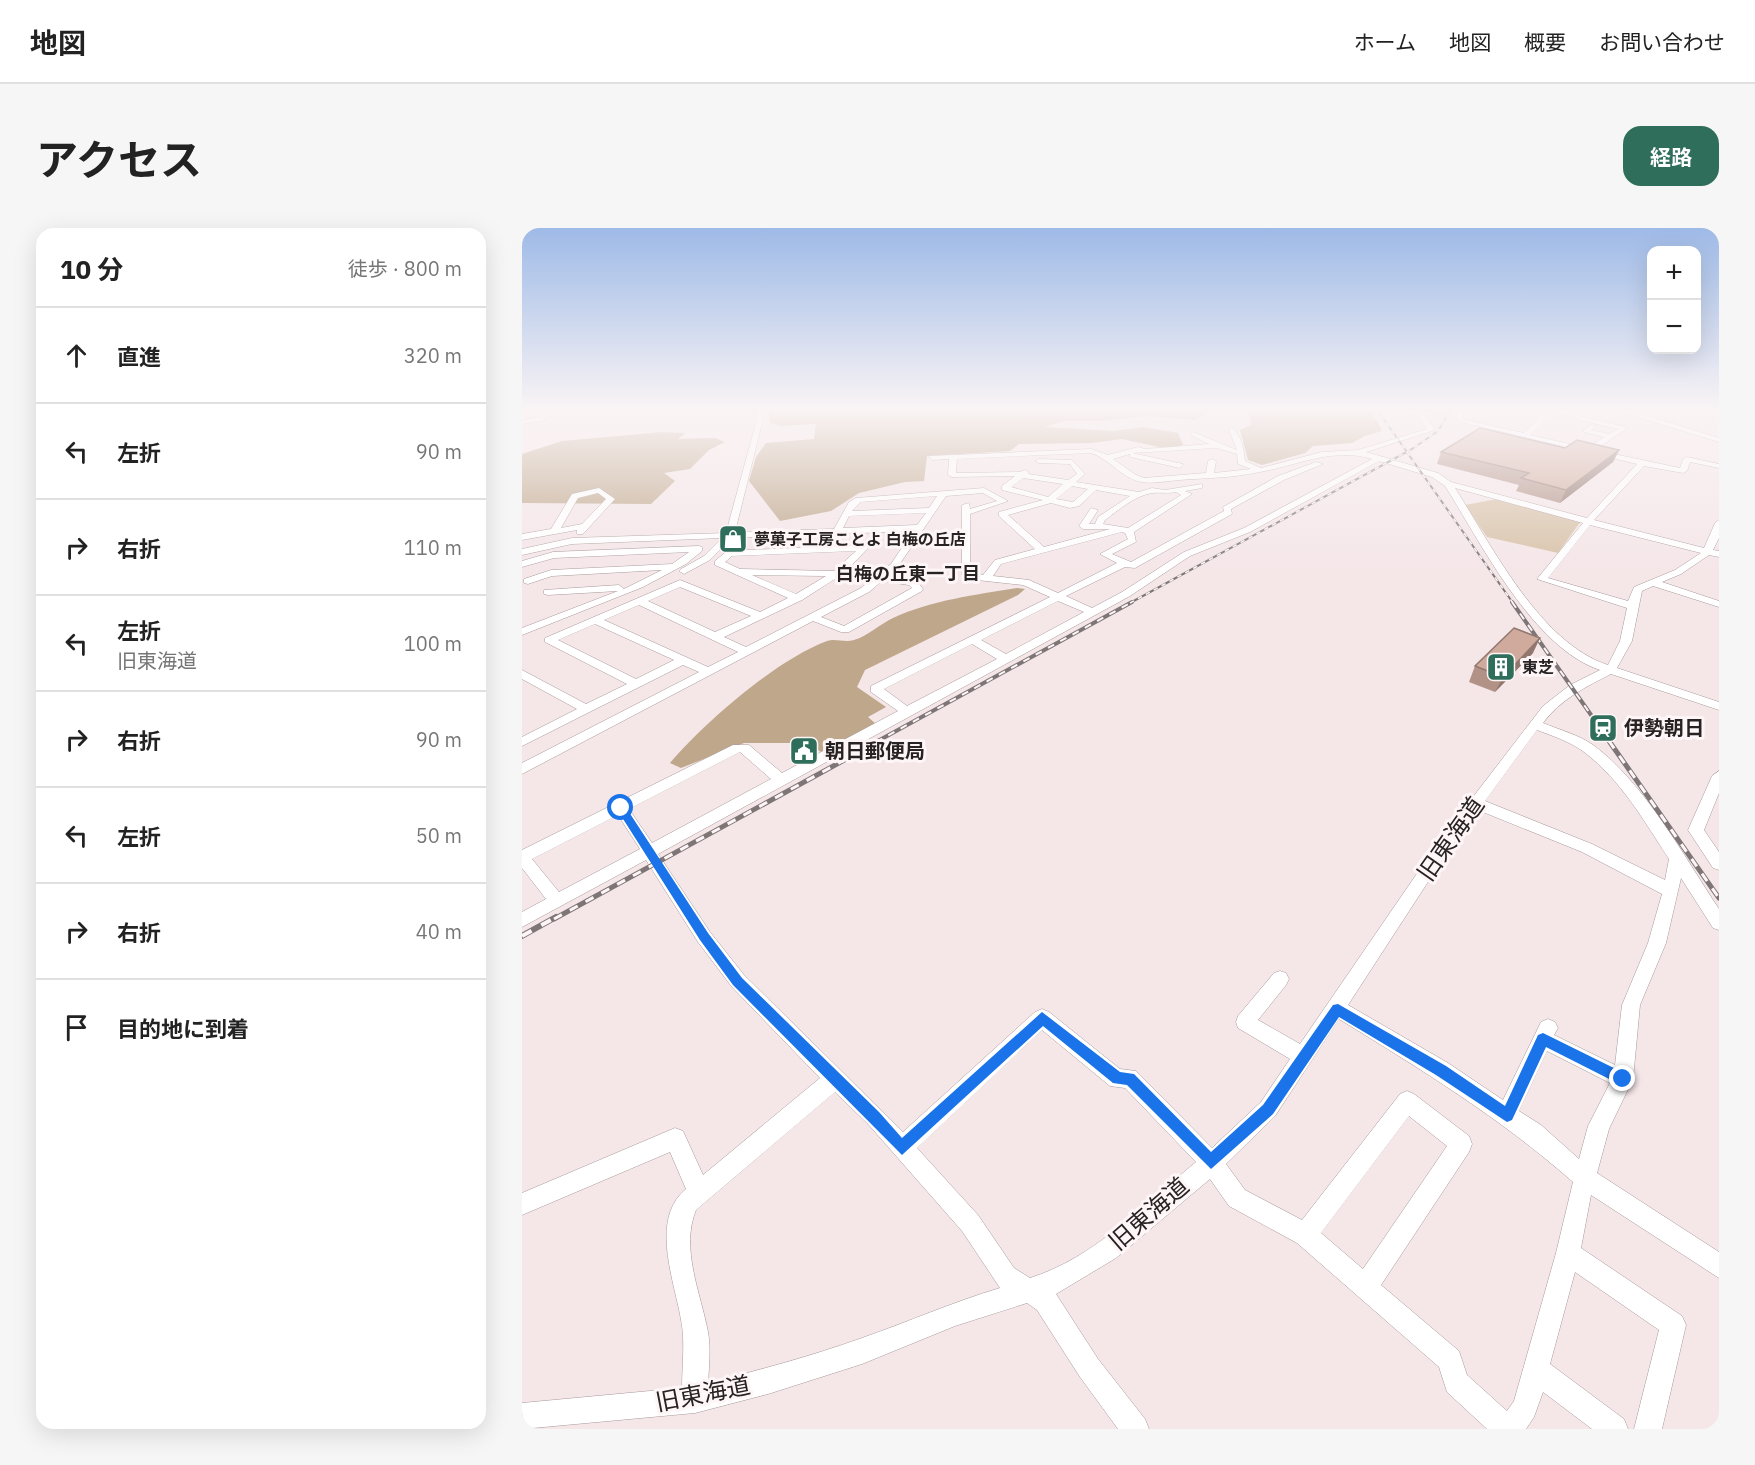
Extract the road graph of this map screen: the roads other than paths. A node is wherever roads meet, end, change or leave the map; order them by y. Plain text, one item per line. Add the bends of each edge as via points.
1 (748, 464) edge
2 (978, 464) edge
3 (992, 464) edge
4 (1038, 464) edge
5 (1065, 464) edge
6 (1074, 464) edge
7 (1116, 464) edge
8 (1157, 464) edge
9 (1211, 464) edge
10 (1245, 464) edge
11 (1284, 464) edge
12 (1321, 464) edge
13 (1368, 464) edge
14 (1399, 464) edge
15 (1641, 464) edge
16 (1647, 464) edge
17 (1685, 464) edge
18 (952, 466) joint
19 (1174, 467) dead end
20 (1261, 470) junction
21 (993, 472) junction
22 (1232, 474) junction
23 (958, 475) junction
24 (1021, 475) junction
25 (948, 476) dead end
26 (1209, 477) junction
27 (1045, 479) junction
28 (1070, 483) junction
29 (1448, 484) junction
30 (1095, 487) junction
31 (967, 491) junction
32 (1175, 491) junction
33 (944, 492) junction
34 (1027, 494) junction
35 (1140, 495) junction
36 (1050, 500) junction
37 (932, 510) junction
38 (1094, 510) dead end
39 (966, 513) junction
40 (846, 514) junction
41 (1588, 522) junction
42 (585, 526) junction
43 (1098, 526) junction
44 (919, 528) junction
45 (555, 530) junction
46 (1125, 530) junction
47 (837, 531) junction
48 (874, 531) junction
49 (730, 535) junction
50 (522, 537) edge
51 (1716, 539) edge
52 (572, 541) junction
53 (1179, 542) junction
54 (864, 548) junction
55 (1042, 550) junction
56 (1198, 550) junction
57 (522, 552) edge
58 (522, 564) edge
59 (1129, 565) junction
60 (673, 567) junction
61 (737, 572) junction
62 (840, 574) junction
63 (1154, 575) junction
64 (882, 578) junction
65 (986, 578) junction
66 (525, 579) edge
67 (1650, 582) junction
68 (630, 588) junction
69 (1533, 588) junction
70 (548, 592) junction
71 (1059, 596) junction
72 (795, 597) junction
73 (640, 601) junction
74 (1719, 604) edge
75 (1632, 606) junction
76 (579, 609) junction
77 (1093, 612) junction
78 (758, 615) junction
79 (814, 618) junction
80 (596, 620) junction
81 (525, 628) edge
82 (716, 636) junction
83 (973, 640) junction
84 (522, 642) edge
85 (745, 651) junction
86 (1006, 659) junction
87 (683, 660) junction
88 (1586, 662) junction
89 (1610, 670) junction
90 (709, 672) junction
91 (522, 674) edge
92 (1588, 682) junction
93 (636, 684) junction
94 (1719, 706) edge
95 (586, 710) junction
96 (907, 712) junction
97 (1535, 725) junction
98 (525, 737) edge
99 (522, 769) edge
100 (1719, 776) edge
101 (781, 780) junction
102 (1475, 802) junction
103 (621, 808) junction
104 (650, 852) junction
105 (1676, 860) junction
106 (1719, 864) edge
107 (1671, 891) junction
108 (556, 902) junction
109 (522, 920) edge
110 (1719, 923) edge
111 (1280, 980) dead end
112 (1338, 1009) junction
113 (1305, 1057) junction
114 (835, 1079) junction
115 (1623, 1079) junction
116 (1507, 1115) junction
117 (902, 1148) junction
118 (1211, 1162) junction
119 (1584, 1177) junction
120 (699, 1192) junction
121 (522, 1204) edge
122 (1305, 1235) junction
123 (1568, 1253) junction
124 (1719, 1266) edge
125 (1366, 1286) junction
126 (1030, 1291) junction
127 (1536, 1370) junction
128 (696, 1400) junction
129 (522, 1417) edge
130 (1135, 1429) edge
131 (1509, 1429) edge
132 (1614, 1429) edge
133 (1648, 1429) edge

1 - 49 street
2 - 18 street
3 - 21 street
4 - 24 street
5 - 27 street
6 - 28 street via 1081,474
7 - 26 street via 1140,480
8 - 19 street
9 - 26 street
10 - 20 street
11 - 20 street
12 - 53 street via 1258,489
13 - 56 street via 1247,530
14 - 29 street via 1435,475
15 - 41 street
16 - 17 street via 1683,471
18 - 23 street via 952,475
20 - 22 street
21 - 23 street
21 - 24 street
22 - 26 street
22 - 32 street via 1210,484
23 - 25 street
24 - 27 street
24 - 34 street via 1005,488
27 - 28 street
27 - 34 street
28 - 30 street
28 - 36 street
29 - 41 street
29 - 69 street
30 - 35 street
30 - 36 street via 1076,504
31 - 33 street
31 - 39 street
31 - 39 street via 984,490 1004,501
32 - 35 street via 1152,490
32 - 46 street via 1188,494
33 - 37 street
33 - 40 street via 859,500
34 - 36 street
35 - 43 street via 1101,519
36 - 55 street via 1002,513
37 - 40 street
37 - 44 street
38 - 43 street via 1083,526
39 - 65 street via 964,569 970,575
40 - 47 street
41 - 51 street
41 - 69 street
42 - 45 street
42 - 45 street via 611,499 599,490 575,496
42 - 52 street
43 - 46 street
44 - 48 street
44 - 64 street
45 - 50 street
46 - 55 street
46 - 59 street via 1133,540 1105,554
47 - 48 street
47 - 49 street
48 - 54 street
49 - 52 street
49 - 84 street via 707,558 660,584
51 - 67 street via 1696,562
52 - 57 street
53 - 56 street
53 - 59 street
54 - 61 street via 730,553 718,563
54 - 62 street
55 - 65 street via 998,562
56 - 63 street
58 - 60 street via 553,555 699,549
59 - 63 street
59 - 71 street
60 - 66 street via 551,573
60 - 68 street
61 - 62 street via 790,570
61 - 72 street
62 - 64 street
62 - 72 street
63 - 77 street
64 - 79 street
64 - 79 street via 912,582 918,589 845,630
65 - 71 street via 1025,582
66 - 70 street
67 - 74 street
67 - 75 street via 1638,589
68 - 70 street
68 - 76 street
69 - 75 street
69 - 88 street via 1559,644
70 - 76 street
71 - 77 street
71 - 83 street
72 - 78 street
73 - 78 street via 680,583
73 - 80 street
73 - 82 street
75 - 89 street via 1626,641
76 - 81 street
77 - 86 street
78 - 82 street
79 - 85 street
80 - 87 street
80 - 93 street via 549,640
82 - 85 street
83 - 86 street
83 - 96 street via 875,689
85 - 90 street
86 - 96 street
87 - 90 street
87 - 93 street
88 - 89 street
88 - 92 street via 1582,674
89 - 92 street, 旧東海道
89 - 94 street
90 - 99 street
91 - 95 street
92 - 97 street, 旧東海道 via 1560,696
93 - 95 street
95 - 98 street
96 - 101 street
97 - 102 street, 旧東海道
97 - 105 street via 1588,748 1614,771 1640,803
100 - 106 street via 1696,830
101 - 103 street via 744,748 738,748
101 - 104 street
102 - 107 street via 1587,848
102 - 112 street, 旧東海道
103 - 104 street
103 - 108 street via 522,857
104 - 108 street
104 - 114 street via 738,981
105 - 107 street
105 - 110 street
107 - 115 street via 1657,943 1631,1005
108 - 109 street
111 - 113 street via 1245,1022
112 - 113 street, 旧東海道
112 - 116 street via 1441,1070
113 - 118 street, 旧東海道 via 1268,1109
114 - 117 street
114 - 120 street
115 - 116 street via 1545,1033
115 - 119 street via 1599,1126
116 - 119 street
117 - 118 street via 1042,1018 1118,1079 1129,1078
117 - 126 street via 970,1223 1005,1277
118 - 122 street via 1237,1198
118 - 126 street, 旧東海道 via 1108,1250 1056,1282
119 - 123 street
119 - 124 street
120 - 121 street via 675,1139
120 - 128 street via 688,1202 678,1225 681,1267 696,1335
122 - 125 street
122 - 125 street via 1407,1101 1461,1144
123 - 127 street
123 - 133 street via 1673,1325
125 - 131 street via 1450,1360 1456,1383
126 - 128 street, 旧東海道 via 955,1314 862,1351
126 - 130 street via 1046,1301
127 - 131 street via 1525,1408
127 - 132 street
128 - 129 street, 旧東海道

